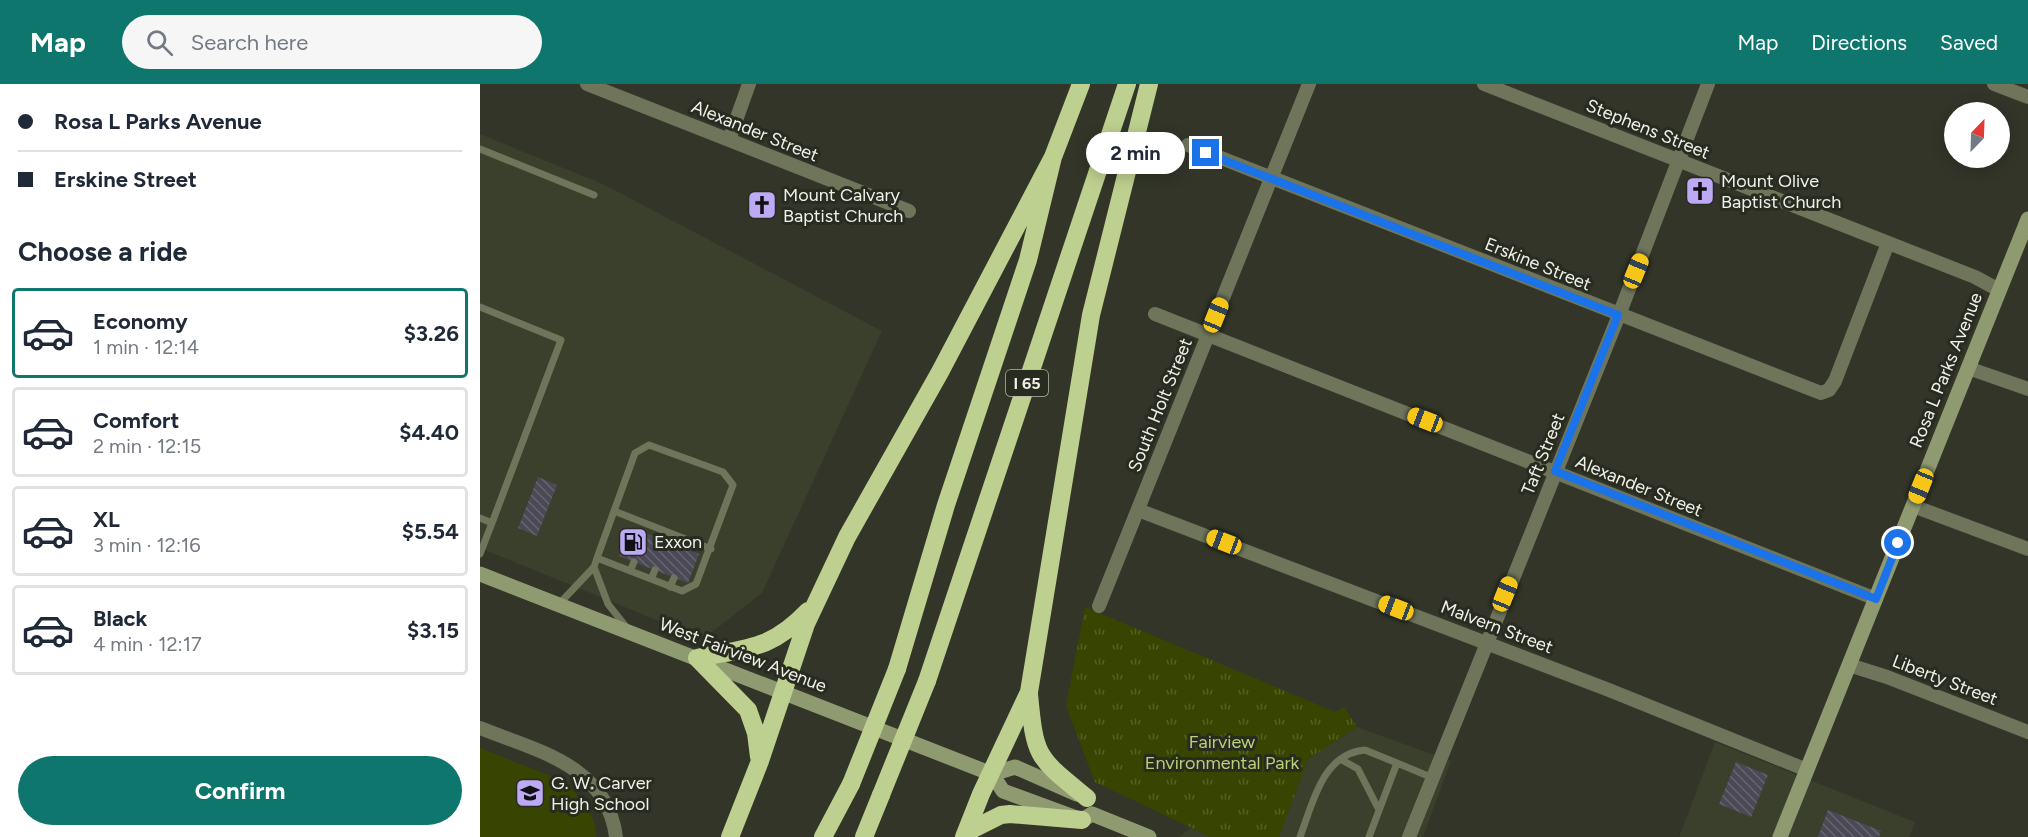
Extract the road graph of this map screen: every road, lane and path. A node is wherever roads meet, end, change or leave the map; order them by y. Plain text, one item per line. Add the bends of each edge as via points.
1 (587, 84) edge
2 (749, 84) edge
3 (1081, 84) edge
4 (1127, 84) edge
5 (1149, 84) edge
6 (1309, 84) edge
7 (1484, 84) edge
8 (1708, 84) edge
9 (1994, 84) edge
10 (2028, 98) edge
11 (729, 140) junction
12 (1188, 145) dead end
13 (480, 149) edge
14 (1053, 157) junction
15 (1679, 161) junction
16 (1271, 178) junction
17 (594, 195) dead end
18 (909, 211) dead end
19 (2026, 230) edge
20 (1888, 243) junction
21 (1999, 290) junction
22 (480, 307) edge
23 (1155, 314) dead end
24 (1618, 315) junction
25 (1208, 335) junction
26 (1968, 368) junction
27 (2028, 389) edge
28 (1555, 471) junction
29 (1913, 506) junction
30 (1138, 510) junction
31 (614, 511) junction
32 (480, 518) edge
33 (492, 523) junction
34 (649, 524) junction
35 (645, 533) dead end
36 (670, 533) junction
37 (666, 541) dead end
38 (690, 541) junction
39 (686, 549) dead end
40 (711, 549) junction
41 (2028, 549) edge
42 (480, 554) edge
43 (597, 558) junction
44 (634, 562) dead end
45 (594, 567) junction
46 (655, 570) dead end
47 (630, 571) junction
48 (480, 574) edge
49 (674, 578) dead end
50 (651, 579) junction
51 (670, 586) junction
52 (1876, 599) junction
53 (816, 603) junction
54 (559, 604) junction
55 (1099, 606) dead end
56 (630, 632) junction
57 (1486, 642) junction
58 (697, 658) junction
59 (1849, 664) junction
60 (782, 691) junction
61 (1029, 692) junction
62 (480, 728) edge
63 (2028, 732) edge
64 (1342, 760) junction
65 (760, 761) junction
66 (1397, 763) junction
67 (1807, 770) junction
68 (992, 774) junction
69 (1433, 778) junction
70 (1087, 810) junction
71 (1379, 810) junction
72 (966, 835) edge
73 (616, 837) edge
74 (730, 837) edge
75 (823, 837) edge
76 (864, 837) edge
77 (1149, 837) edge
78 (1300, 837) edge
79 (1369, 837) edge
80 (1409, 837) edge
81 (1780, 837) edge

1 - 11 street, Alexander Street
2 - 11 street
3 - 14 highway, I 65
4 - 76 highway, I 65, bridge via 927,681
5 - 61 highway via 1091,315
6 - 16 street, South Holt Street
7 - 15 street, Stephens Street
8 - 15 street, Taft Street
9 - 10 street
11 - 18 street, Alexander Street
12 - 16 street, Erskine Street
13 - 17 lane
14 - 53 highway via 940,372 847,537
14 - 75 highway, I 65, bridge via 1028,260 946,505 897,669 852,784
15 - 20 street, Stephens Street
15 - 24 street, Taft Street
16 - 24 street, Erskine Street
16 - 25 street, South Holt Street
19 - 21 main road, Rosa L Parks Avenue
20 - 21 street, Stephens Street
20 - 24 street, Erskine Street via 1835,381 1821,393
21 - 26 main road, Rosa L Parks Avenue
22 - 33 lane via 561,340
23 - 25 street, Alexander Street
24 - 28 street, Taft Street
25 - 28 street, Alexander Street
25 - 30 street, South Holt Street
26 - 27 street
26 - 29 main road, Rosa L Parks Avenue
28 - 52 street, Alexander Street
28 - 57 street, Taft Street
29 - 41 street
29 - 52 main road, Rosa L Parks Avenue
30 - 55 street, South Holt Street
30 - 57 street, Malvern Street
31 - 34 lane
31 - 40 lane via 635,453 649,445 723,472 733,485
31 - 43 lane
32 - 33 lane
33 - 42 lane
34 - 35 lane
34 - 36 lane
36 - 37 lane
36 - 38 lane
38 - 39 lane
38 - 40 lane
40 - 51 lane via 696,584 682,591
43 - 45 lane
43 - 47 lane
44 - 47 lane
45 - 54 lane
45 - 56 lane via 608,604
46 - 50 lane
47 - 50 lane
48 - 54 main road, West Fairview Avenue
49 - 51 lane
50 - 51 lane
52 - 59 main road, Rosa L Parks Avenue
53 - 58 highway via 772,642
53 - 60 highway
54 - 56 main road, West Fairview Avenue
56 - 58 main road, West Fairview Avenue
57 - 67 street, Malvern Street
57 - 69 street, Taft Street
58 - 60 main road, West Fairview Avenue
58 - 65 highway via 748,710
59 - 63 street, Liberty Street
59 - 67 main road, Rosa L Parks Avenue
60 - 65 highway
60 - 68 main road, West Fairview Avenue
61 - 68 highway
61 - 70 highway via 1035,746 1046,765
62 - 73 street via 560,760 583,774 611,812
64 - 66 lane via 1365,750
64 - 71 lane via 1358,769
64 - 78 lane via 1325,772
65 - 74 highway
66 - 69 lane
66 - 71 lane
67 - 81 main road, Rosa L Parks Avenue
68 - 70 main road, West Fairview Avenue via 1003,791
68 - 70 main road, West Fairview Avenue via 1015,767
68 - 72 highway
69 - 80 street, Taft Street
70 - 72 highway via 1000,815
70 - 77 main road, West Fairview Avenue
71 - 79 lane

